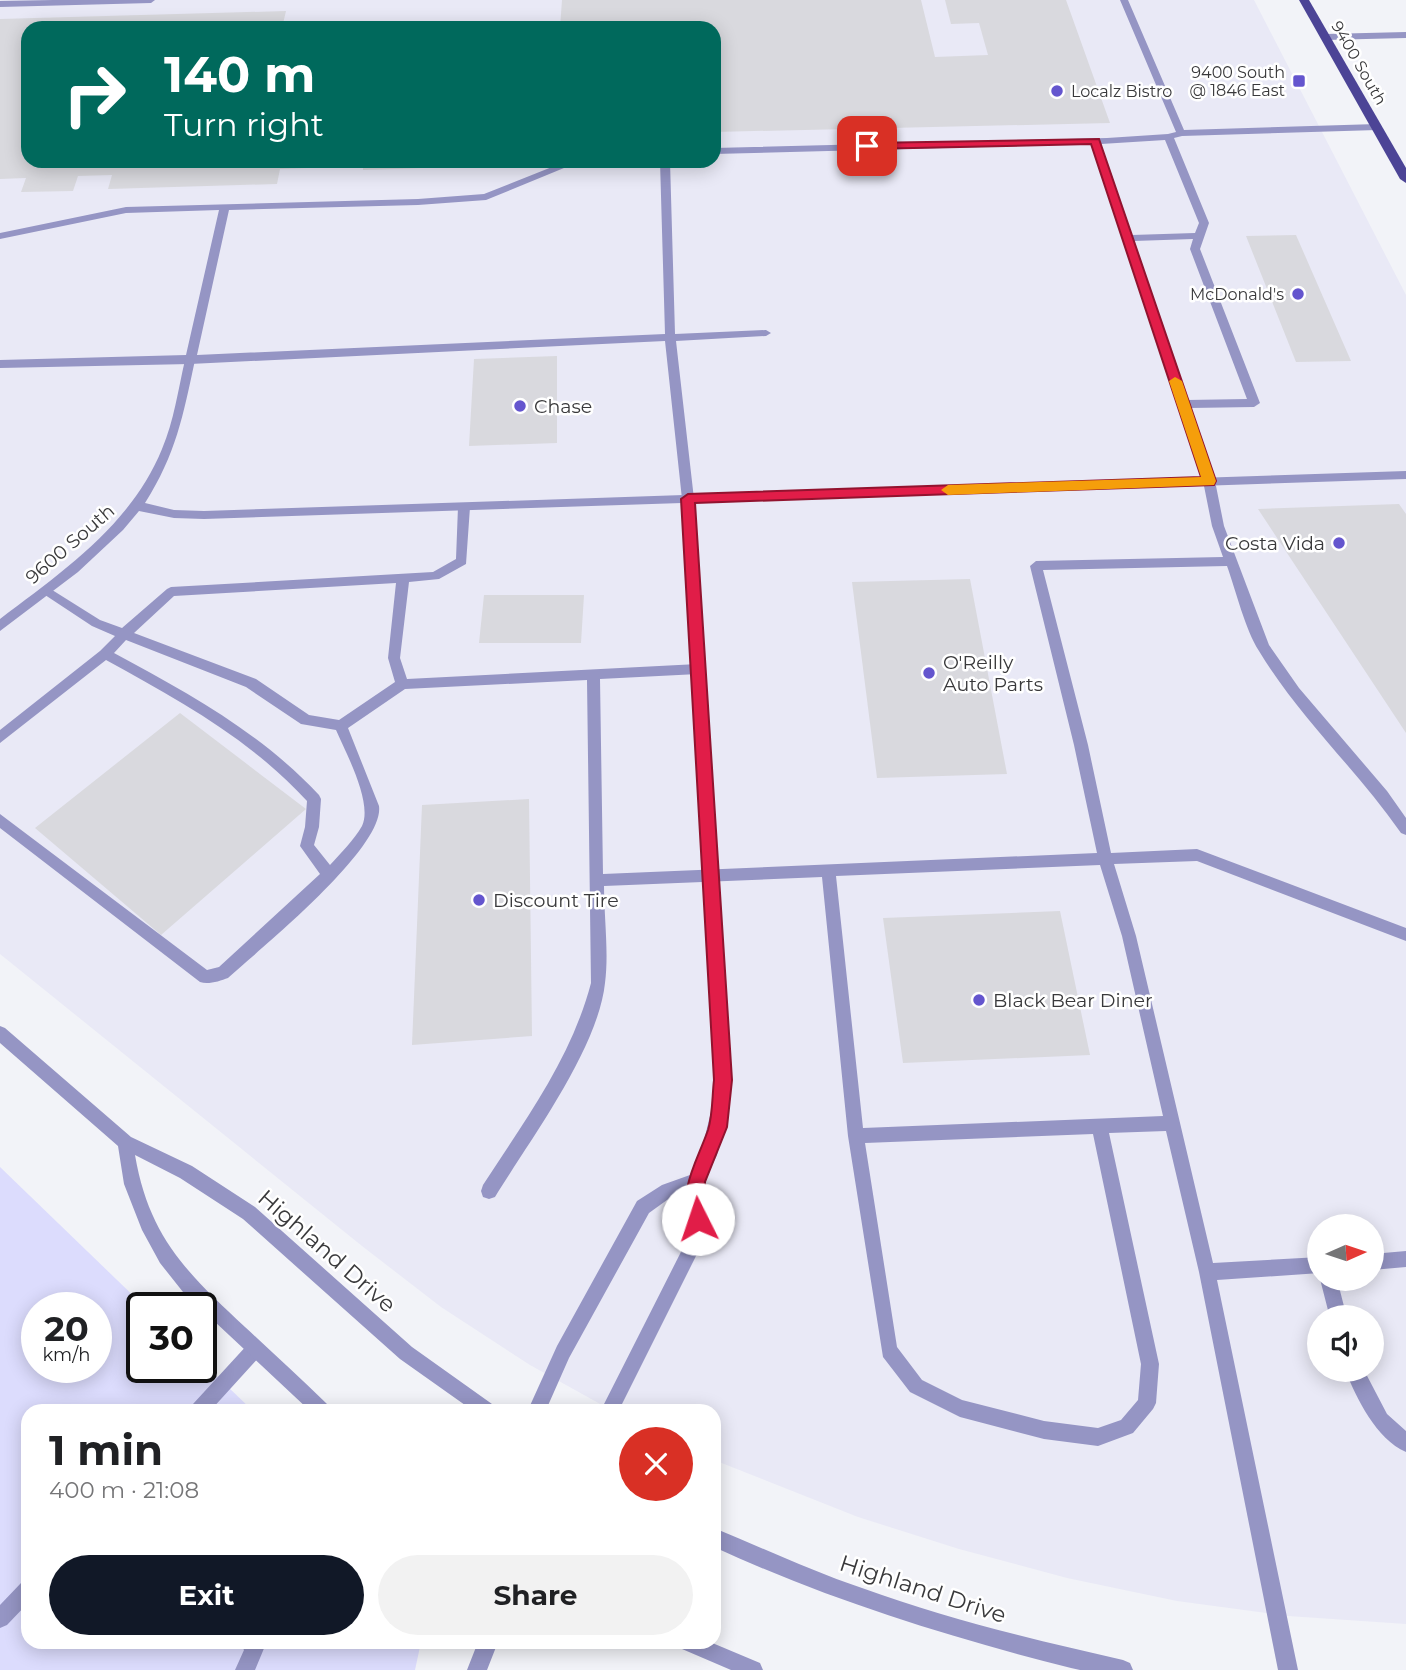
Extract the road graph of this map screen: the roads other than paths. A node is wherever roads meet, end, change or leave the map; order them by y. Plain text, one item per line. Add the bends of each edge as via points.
1 (151, 0) edge
2 (1124, 0) edge
3 (1304, 0) edge
4 (0, 4) edge
5 (1406, 35) edge
6 (1325, 37) junction
7 (1377, 127) junction
8 (1181, 133) junction
9 (1169, 137) junction
10 (1095, 141) junction
11 (721, 151) edge
12 (558, 168) edge
13 (665, 168) edge
14 (1406, 179) edge
15 (225, 208) junction
16 (0, 236) edge
17 (1200, 236) junction
18 (1127, 238) junction
19 (766, 333) dead end
20 (670, 336) junction
21 (190, 360) junction
22 (0, 363) edge
23 (1183, 404) junction
24 (1406, 475) edge
25 (1209, 481) junction
26 (688, 499) junction
27 (137, 506) junction
28 (464, 507) junction
29 (1229, 561) junction
30 (403, 578) junction
31 (45, 591) junction
32 (0, 626) edge
33 (124, 634) junction
34 (105, 654) junction
35 (698, 669) junction
36 (593, 676) junction
37 (402, 684) junction
38 (341, 726) junction
39 (0, 738) edge
40 (0, 820) edge
41 (1406, 829) edge
42 (1105, 859) junction
43 (828, 870) junction
44 (329, 875) junction
45 (711, 875) junction
46 (597, 880) junction
47 (1406, 935) edge
48 (0, 1033) edge
49 (1173, 1124) junction
50 (1100, 1126) junction
51 (856, 1136) junction
52 (125, 1142) junction
53 (695, 1182) junction
54 (489, 1191) dead end
55 (1406, 1259) edge
56 (1384, 1261) edge
57 (1307, 1266) edge
58 (1207, 1272) junction
59 (255, 1349) junction
60 (1360, 1382) edge
61 (205, 1404) edge
62 (315, 1404) edge
63 (478, 1404) edge
64 (540, 1404) edge
65 (613, 1404) edge
66 (1406, 1443) edge
67 (721, 1539) edge
68 (21, 1597) edge
69 (0, 1618) edge
70 (255, 1649) edge
71 (485, 1649) edge
72 (705, 1649) edge
73 (245, 1670) edge
74 (477, 1670) edge
75 (753, 1670) edge
76 (1123, 1670) edge
77 (1288, 1670) edge

1 - 4 street
2 - 8 street
3 - 6 main road, 9400 South
5 - 6 street
6 - 7 main road, 9400 South
7 - 8 street
7 - 14 main road, 9400 South
8 - 9 street
9 - 10 street
9 - 17 street via 1204,223
10 - 11 street
10 - 18 street
12 - 15 street via 486,197
13 - 20 street
15 - 16 street via 126,210
15 - 21 street, 9600 South
17 - 18 street
17 - 23 street via 1195,249 1254,403
18 - 23 street
19 - 20 street
20 - 21 street
20 - 26 street
21 - 22 street
21 - 27 street, 9600 South via 169,447
23 - 25 street
24 - 25 street
25 - 26 street
25 - 29 street
26 - 28 street
26 - 35 street
27 - 28 street via 188,515
27 - 31 street, 9600 South via 109,538
28 - 30 street via 462,561 435,576
29 - 41 street via 1263,647
29 - 42 street via 1036,566
30 - 33 street via 171,592
30 - 37 street via 394,658
31 - 32 street, 9600 South
31 - 33 street via 96,623
33 - 34 street
33 - 38 street via 251,683 306,720
34 - 39 street
34 - 44 street via 206,710 290,771 313,799 307,846
35 - 36 street
35 - 45 street
36 - 37 street
36 - 46 street
37 - 38 street
38 - 44 street via 373,812 368,832
40 - 44 street via 205,977 223,973
42 - 43 street
42 - 47 street via 1197,855
42 - 49 street via 1129,936
43 - 45 street
43 - 51 street
45 - 46 street
45 - 53 street via 723,1095 712,1146
46 - 54 street via 598,984 593,1009 573,1054
48 - 52 street, Highland Drive
49 - 50 street
49 - 58 street
50 - 51 street
50 - 51 street via 1148,1352 1147,1403 1127,1427 1098,1437 1044,1430 960,1408 916,1386 889,1351
52 - 59 street via 132,1184 166,1257 189,1286
52 - 63 street, Highland Drive via 186,1172 248,1213 406,1353
53 - 64 street via 659,1194 643,1208 563,1352
53 - 65 street via 698,1219 692,1248
55 - 56 street
57 - 58 street
58 - 77 street
59 - 61 street
59 - 62 street
60 - 66 street via 1381,1420
67 - 76 street, Highland Drive via 930,1619 1031,1650
68 - 69 street
70 - 73 street
71 - 74 street
72 - 75 street

